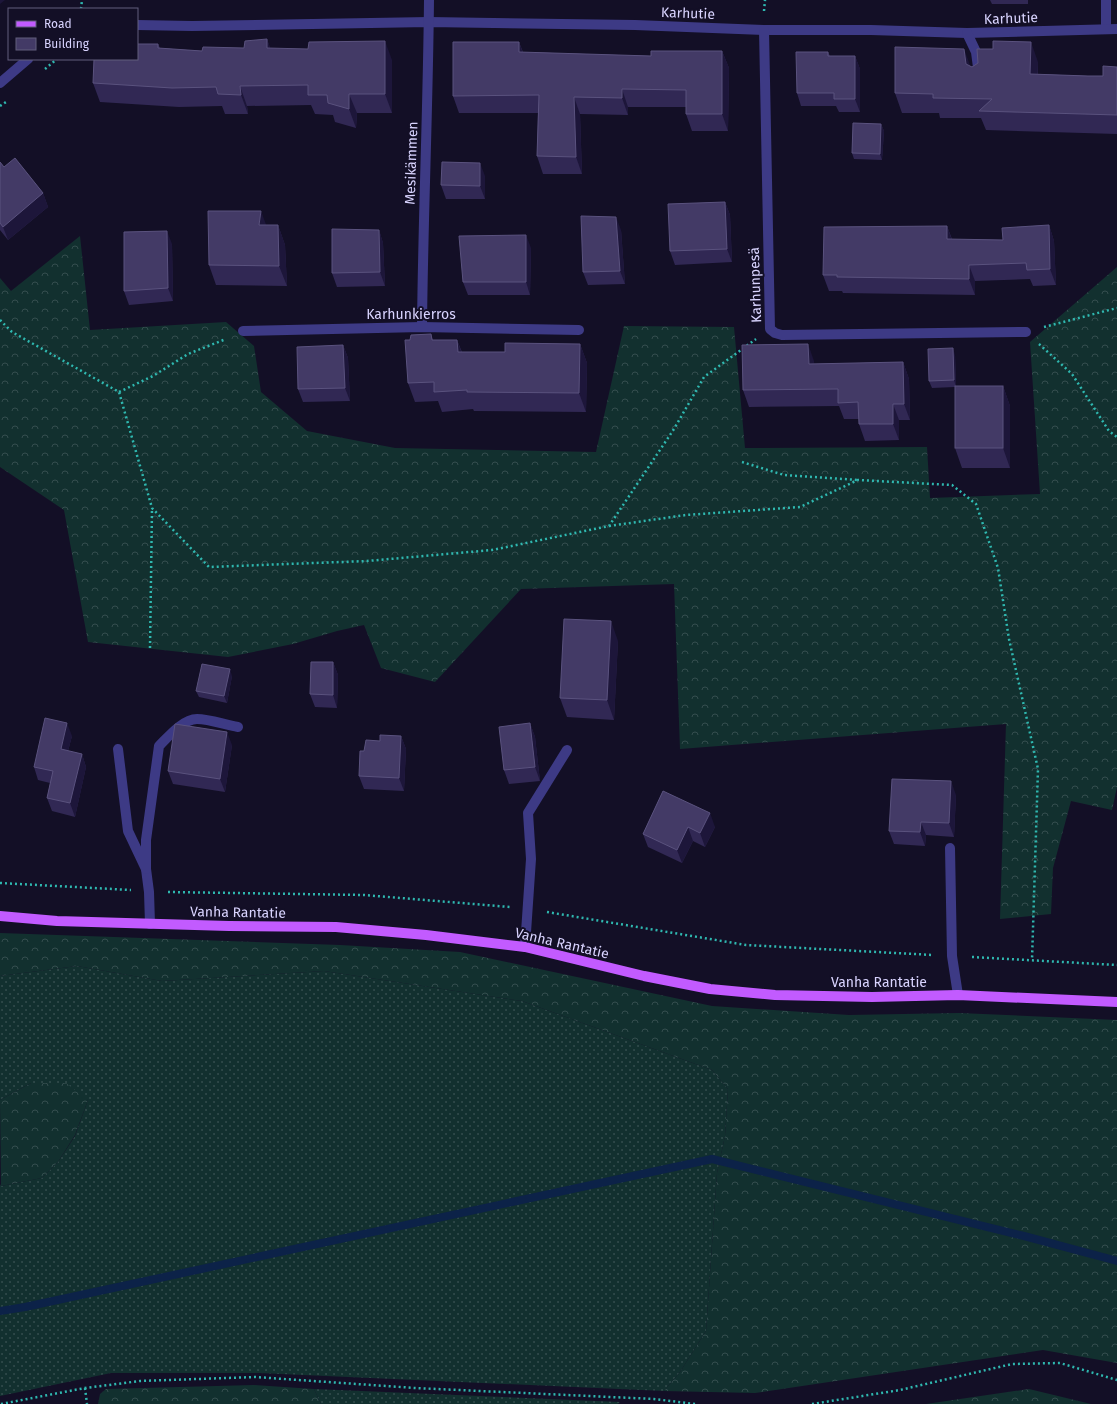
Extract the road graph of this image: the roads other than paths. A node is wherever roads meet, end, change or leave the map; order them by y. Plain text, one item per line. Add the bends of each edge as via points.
1 (429, 0) edge
2 (1106, 0) edge
3 (428, 22) junction
4 (138, 25) edge
5 (1117, 29) edge
6 (764, 30) junction
7 (1106, 30) junction
8 (967, 33) junction
9 (27, 60) edge
10 (979, 80) edge
11 (0, 83) edge
12 (422, 327) junction
13 (579, 330) dead end
14 (243, 331) road end
15 (1026, 332) road end
16 (238, 727) dead end
17 (118, 749) dead end
18 (567, 750) dead end
19 (950, 848) dead end
20 (146, 869) junction
21 (0, 916) edge
22 (150, 924) junction
23 (525, 947) junction
24 (958, 995) junction
25 (1117, 1002) edge

1 - 3 street, Mesikämmen
2 - 7 street
3 - 4 street, Karhutie
3 - 6 street, Karhutie
3 - 12 street, Mesikämmen via 430,44 422,230
5 - 7 street, Karhutie
6 - 8 street, Karhutie
6 - 15 street, Karhunpesä via 770,329 782,335
7 - 8 street, Karhutie
8 - 10 street via 976,52
9 - 11 street
12 - 13 street, Karhunkierros
12 - 14 street, Karhunkierros
16 - 20 street via 197,719 188,722 159,746 146,840
17 - 20 street via 128,831
18 - 23 street via 528,813 531,859
19 - 24 street via 952,956
20 - 22 street
21 - 22 main road, Vanha Rantatie
22 - 23 main road, Vanha Rantatie via 336,927 434,935
23 - 24 main road, Vanha Rantatie via 710,989 775,995
24 - 25 main road, Vanha Rantatie

